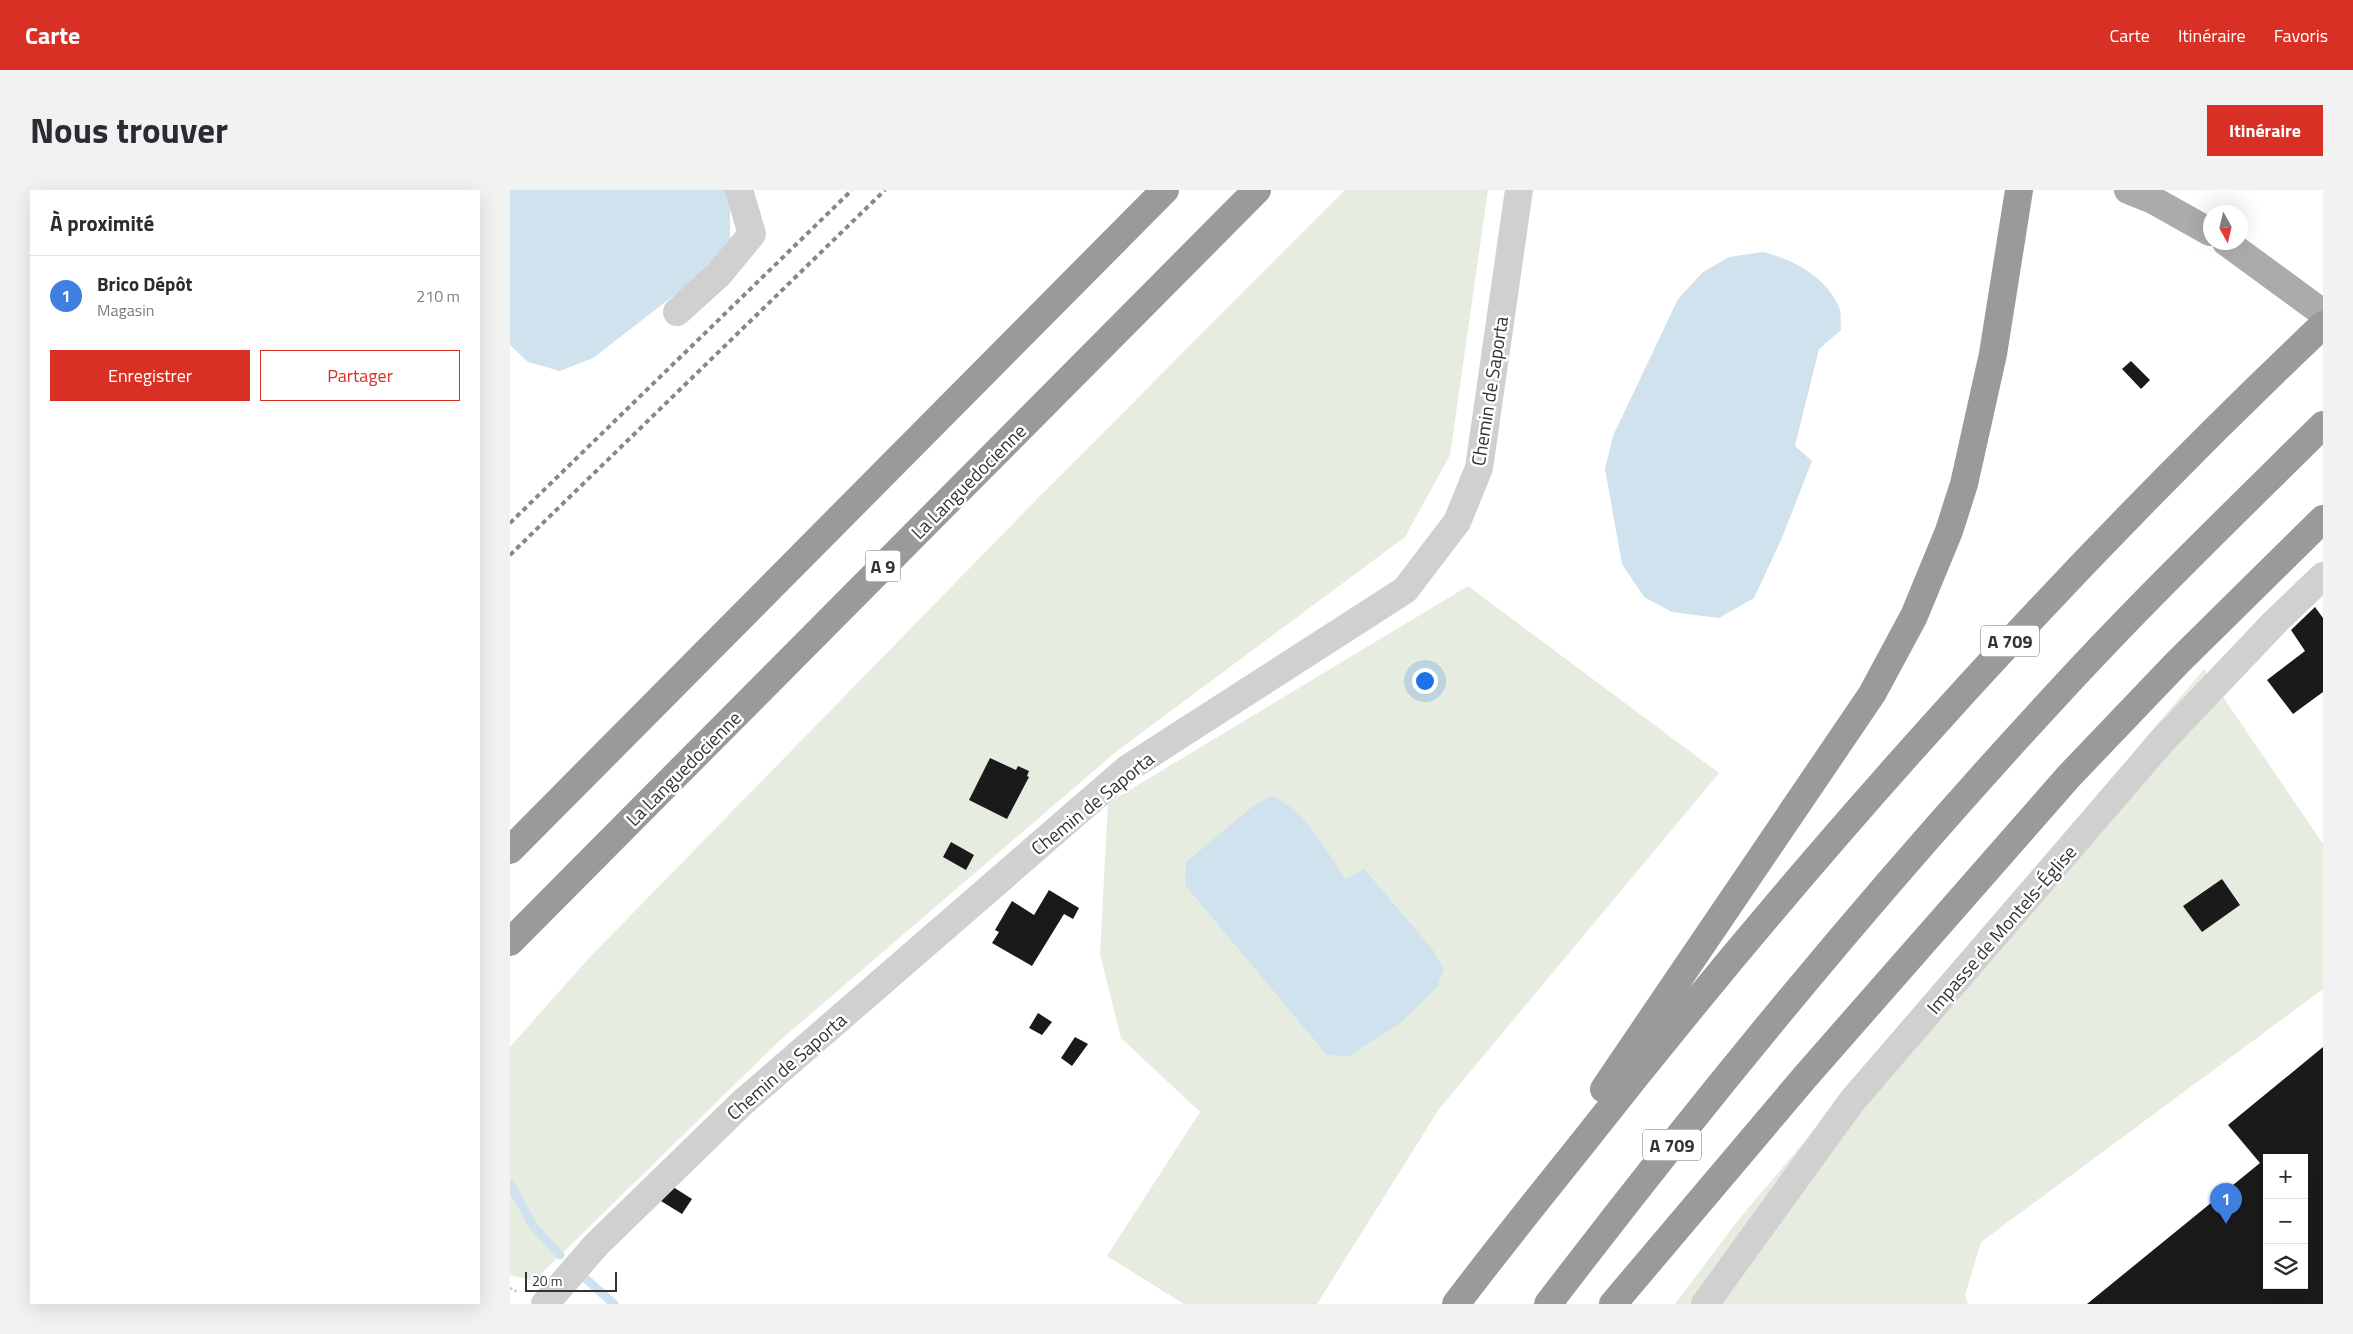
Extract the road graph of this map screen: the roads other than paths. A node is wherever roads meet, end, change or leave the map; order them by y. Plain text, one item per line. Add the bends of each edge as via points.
1 (739, 190) edge
2 (1165, 190) edge
3 (1257, 190) edge
4 (1519, 190) edge
5 (2020, 190) edge
6 (2128, 190) edge
7 (2203, 228) edge
8 (2238, 250) edge
9 (677, 312) dead end
10 (2323, 313) edge
11 (2323, 325) edge
12 (2323, 425) edge
13 (2323, 519) edge
14 (2323, 576) edge
15 (510, 850) edge
16 (510, 942) edge
17 (1463, 1295) edge
18 (545, 1304) edge
19 (1548, 1304) edge
20 (1613, 1304) edge
21 (1705, 1304) edge

1 - 9 street via 752,234 719,274
2 - 15 highway
3 - 16 highway, La Languedocienne / A 9
4 - 18 street, Chemin de Saporta via 1479,468 1458,522 1405,590 1127,769 741,1104 596,1245
5 - 17 highway via 1993,354 1966,475 1949,530 1914,616 1872,694
6 - 7 main road
8 - 10 main road
11 - 17 highway, A 709 via 2100,546 1901,760 1698,998
12 - 19 highway, A 709 via 2062,688 1960,801 1679,1135
13 - 20 highway via 2178,662 2069,776 1805,1077
14 - 21 street, Impasse de Montels-Église via 2162,741 1852,1101

